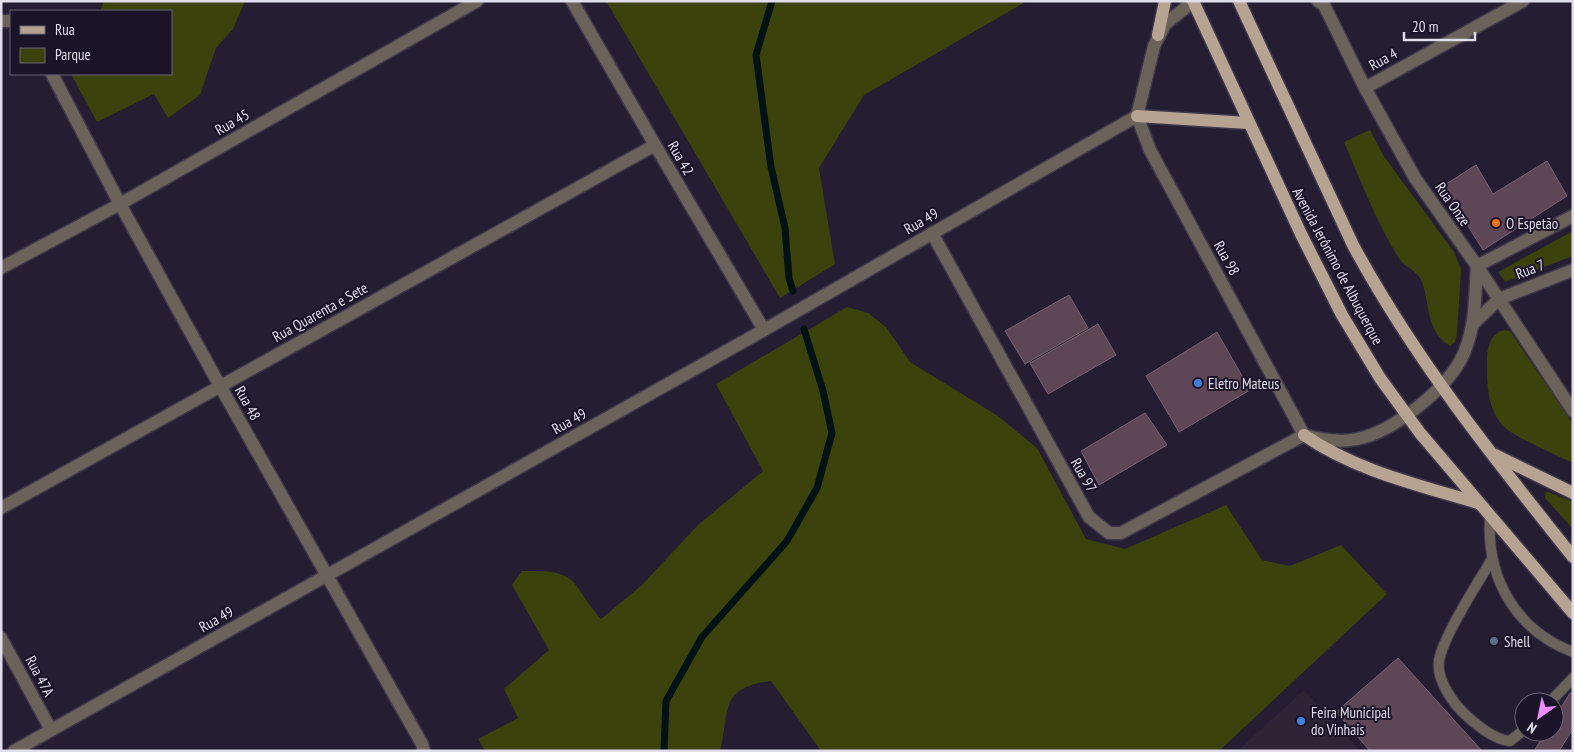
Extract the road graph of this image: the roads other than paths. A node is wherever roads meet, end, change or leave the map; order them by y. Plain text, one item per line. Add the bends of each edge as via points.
1 (477, 1) edge
2 (572, 1) edge
3 (1165, 1) edge
4 (1193, 1) edge
5 (1238, 1) edge
6 (1523, 1) edge
7 (1322, 2) edge
8 (1158, 35) junction
9 (53, 75) edge
10 (1365, 88) junction
11 (1137, 116) junction
12 (1248, 123) junction
13 (655, 145) junction
14 (120, 204) junction
15 (1573, 216) edge
16 (932, 233) junction
17 (1477, 266) junction
18 (1, 268) edge
19 (1573, 270) edge
20 (1499, 299) junction
21 (1473, 324) junction
22 (764, 330) junction
23 (220, 386) junction
24 (1441, 387) junction
25 (1573, 411) edge
26 (1406, 414) junction
27 (1304, 435) junction
28 (1490, 453) junction
29 (1573, 493) edge
30 (1478, 503) junction
31 (1, 508) edge
32 (1490, 517) junction
33 (1573, 557) edge
34 (1492, 559) junction
35 (327, 576) junction
36 (1573, 613) edge
37 (1, 638) edge
38 (1573, 652) edge
39 (1573, 678) edge
40 (1560, 692) edge
41 (51, 730) junction
42 (1514, 738) edge
43 (423, 747) edge
44 (14, 751) edge

1 - 14 street, Rua 45
2 - 13 street, Rua 42
3 - 8 main road
4 - 8 street via 1165,24
4 - 12 main road, Avenida Jerônimo de Albuquerque
5 - 24 main road, Avenida Jerônimo de Albuquerque via 1353,245
6 - 10 street, Rua 4
7 - 10 street, Rua Onze
8 - 11 street
9 - 14 street, Rua 48
10 - 17 street, Rua Onze via 1415,178
11 - 12 main road
11 - 16 street, Rua 49
11 - 27 street, Rua 98 via 1150,150
12 - 26 main road, Avenida Jerônimo de Albuquerque via 1342,315
13 - 22 street, Rua 42
13 - 23 street, Rua Quarenta e Sete
14 - 18 street, Rua 45
14 - 23 street, Rua 48
15 - 17 street
16 - 22 street, Rua 49
16 - 27 street, Rua 97 via 1089,517 1109,533 1121,534
17 - 20 street, Rua Onze
17 - 21 street
19 - 20 street, Rua 7
20 - 21 street
20 - 25 street, Rua Onze
21 - 24 street via 1464,354
22 - 35 street, Rua 49
23 - 31 street, Rua Quarenta e Sete
23 - 35 street, Rua 48
24 - 26 street
24 - 28 main road, Avenida Jerônimo de Albuquerque
26 - 27 street via 1369,436 1355,440 1330,441
26 - 30 main road, Avenida Jerônimo de Albuquerque
27 - 30 main road via 1348,461
28 - 29 main road
28 - 33 main road, Avenida Jerônimo de Albuquerque
30 - 32 main road, Avenida Jerônimo de Albuquerque
32 - 34 lane
32 - 36 main road, Avenida Jerônimo de Albuquerque
34 - 38 lane via 1500,586 1519,616 1552,643
34 - 42 lane via 1447,640 1439,661 1440,673 1463,713 1504,741
35 - 41 street, Rua 49
35 - 43 street, Rua 48
37 - 41 street, Rua 47A
39 - 40 lane
41 - 44 street, Rua 49

